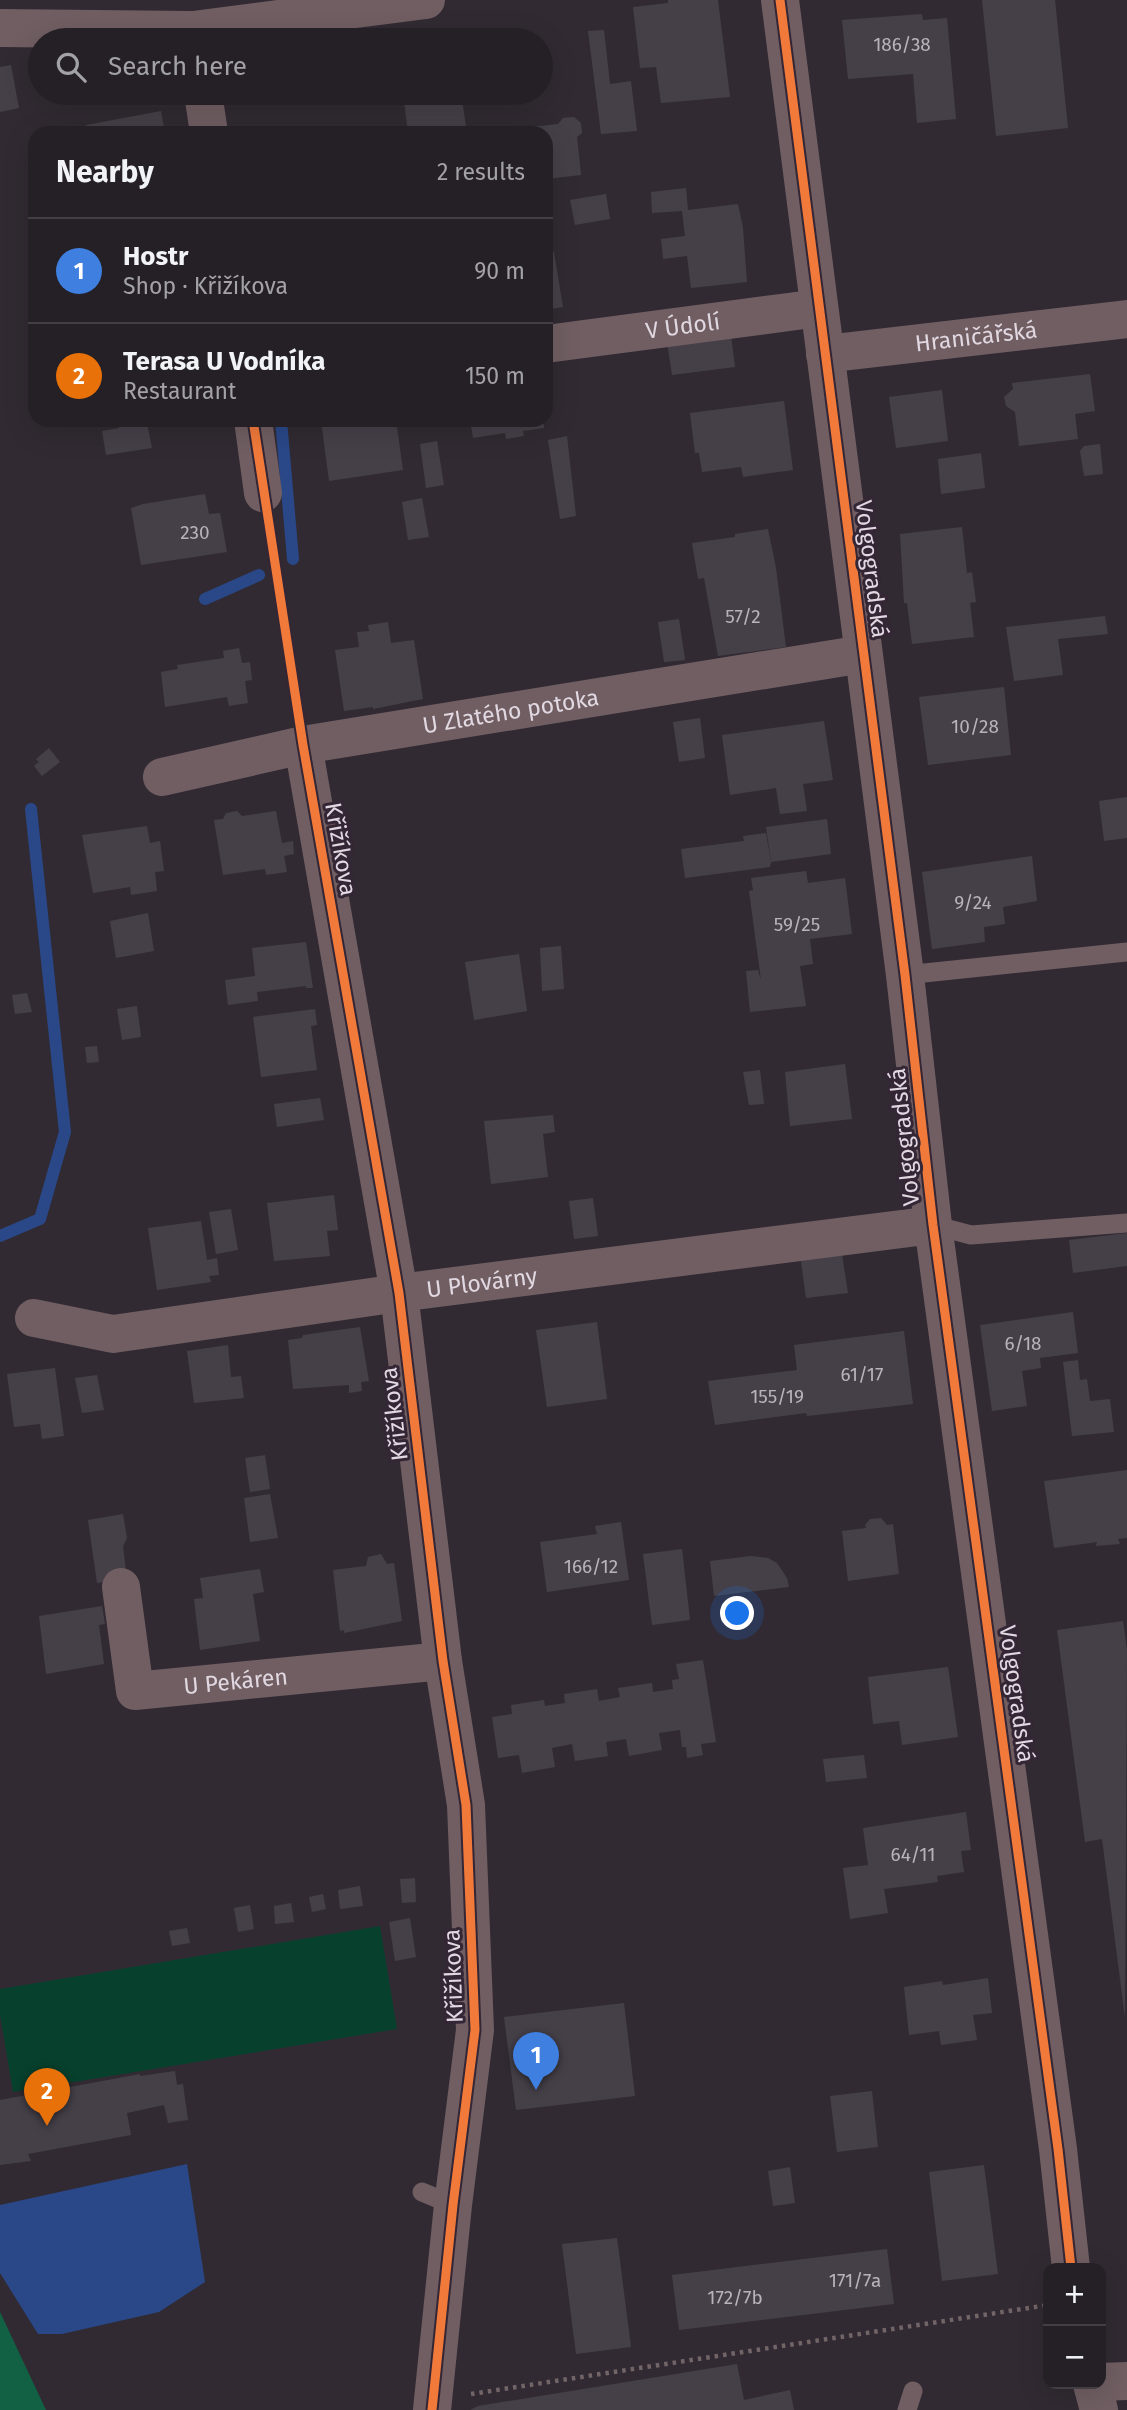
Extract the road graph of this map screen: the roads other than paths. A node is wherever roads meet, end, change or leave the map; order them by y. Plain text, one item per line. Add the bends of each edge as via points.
1 (426, 0) edge
2 (780, 0) edge
3 (193, 23) edge
4 (0, 28) edge
5 (205, 105) edge
6 (208, 126) edge
7 (819, 308) junction
8 (1127, 319) edge
9 (553, 343) edge
10 (825, 354) junction
11 (254, 427) edge
12 (263, 493) road end
13 (863, 654) junction
14 (303, 745) junction
15 (162, 776) dead end
16 (1127, 952) edge
17 (905, 975) junction
18 (1127, 1223) edge
19 (933, 1225) junction
20 (399, 1293) junction
21 (34, 1318) dead end
22 (121, 1587) dead end
23 (443, 1661) junction
24 (1070, 2263) edge
25 (1127, 2381) edge
26 (1106, 2382) edge
27 (1094, 2389) edge
28 (433, 2405) edge
29 (1099, 2410) edge

1 - 3 street
2 - 7 street, Volgogradská
3 - 4 street
5 - 6 street
7 - 9 street, V Údolí
7 - 10 street, Volgogradská
8 - 10 street, Hraničářská
10 - 13 street, Volgogradská
11 - 12 street
13 - 14 street, U Zlatého potoka
13 - 17 street, Volgogradská
14 - 15 street, U Zlatého potoka
14 - 20 street, Křižíkova
16 - 17 lane
17 - 19 street, Volgogradská
18 - 19 lane via 971,1236
19 - 20 street, U Plovárny
19 - 24 street, Volgogradská
20 - 21 street, U Plovárny via 113,1334
20 - 23 street, Křižíkova
22 - 23 street, U Pekáren via 135,1691
23 - 28 street, Křižíkova via 466,1805 475,2029 437,2199
25 - 26 street
27 - 29 street

